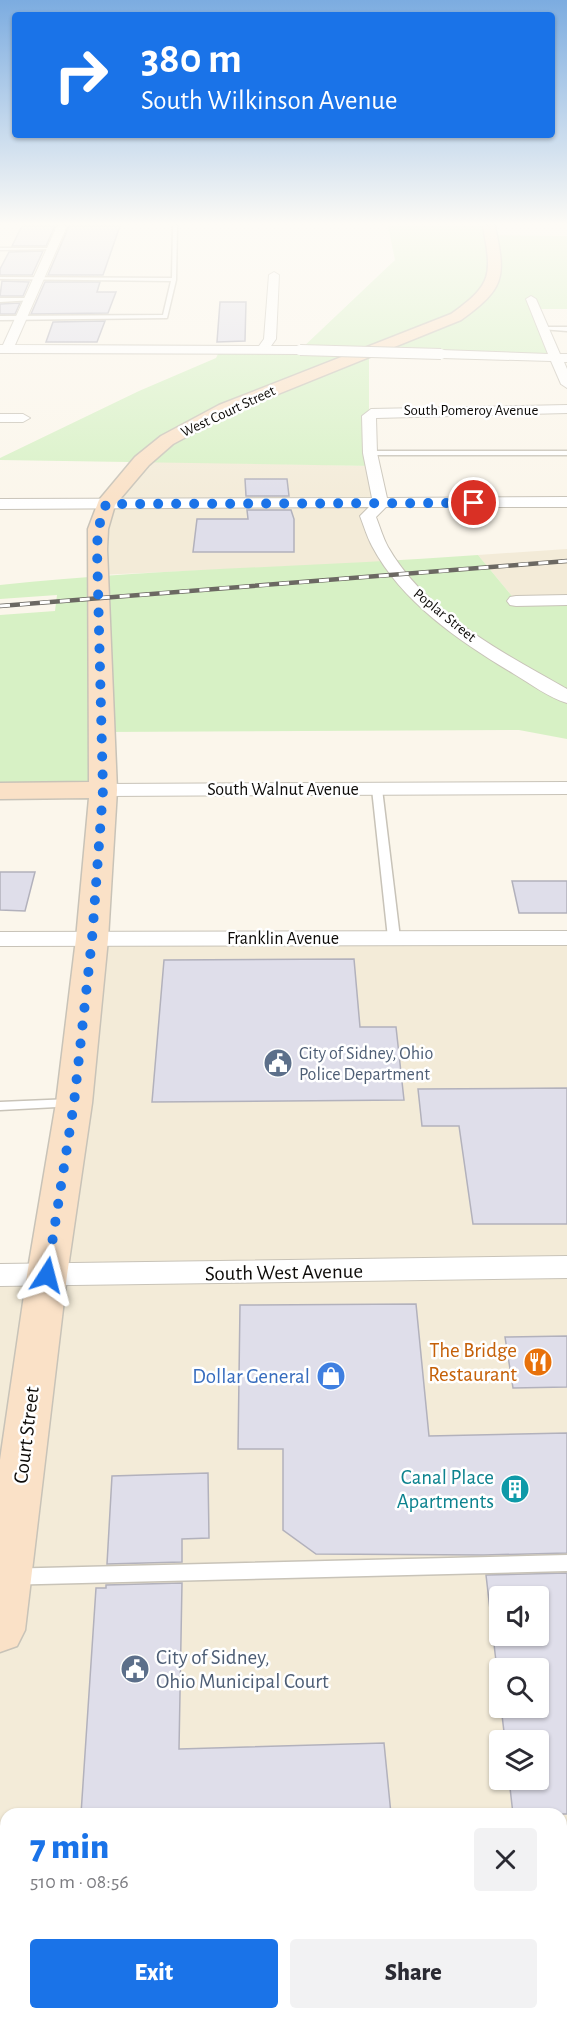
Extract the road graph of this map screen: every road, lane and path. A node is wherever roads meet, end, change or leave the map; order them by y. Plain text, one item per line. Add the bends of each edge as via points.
1 (20, 320) edge
2 (271, 320) edge
3 (448, 320) edge
4 (540, 320) edge
5 (544, 329) junction
6 (567, 329) edge
7 (3, 349) edge
8 (263, 349) junction
9 (562, 358) edge
10 (567, 384) edge
11 (567, 409) edge
12 (0, 418) edge
13 (23, 418) dead end
14 (370, 453) junction
15 (567, 453) edge
16 (567, 502) edge
17 (0, 504) edge
18 (106, 504) junction
19 (381, 504) junction
20 (567, 600) edge
21 (516, 601) dead end
22 (567, 697) edge
23 (567, 788) edge
24 (377, 789) junction
25 (103, 790) junction
26 (0, 791) edge
27 (394, 938) junction
28 (567, 938) edge
29 (0, 939) edge
30 (92, 939) junction
31 (74, 1103) junction
32 (0, 1106) edge
33 (567, 1268) edge
34 (0, 1275) edge
35 (47, 1275) junction
36 (567, 1563) edge
37 (4, 1576) edge
38 (0, 1630) edge

1 - 7 street
2 - 8 street via 270,339
3 - 18 main road, West Court Street via 225,409 167,440 142,461
4 - 5 street
5 - 6 lane
5 - 9 street
7 - 8 street
8 - 9 street, bridge
9 - 10 street
11 - 14 street, South Pomeroy Avenue via 376,412 369,416
12 - 13 street
14 - 15 lane
14 - 19 street
16 - 19 street
17 - 18 street
18 - 19 street
18 - 25 main road, West Court Street via 97,549
19 - 22 street, Poplar Street via 368,516 372,534 389,562 422,600 501,659
20 - 21 street
23 - 24 street, South Walnut Avenue
24 - 25 street, South Walnut Avenue
24 - 27 lane
25 - 26 main road, South Walnut Avenue
25 - 30 main road, West Court Street
27 - 28 street, Franklin Avenue
27 - 30 street, Franklin Avenue
29 - 30 street, Franklin Avenue
30 - 31 main road, West Court Street
31 - 32 lane
31 - 35 main road, West Court Street
33 - 35 street, South West Avenue
34 - 35 street, South West Avenue
35 - 37 main road, Court Street
36 - 37 lane
37 - 38 main road, Court Street

